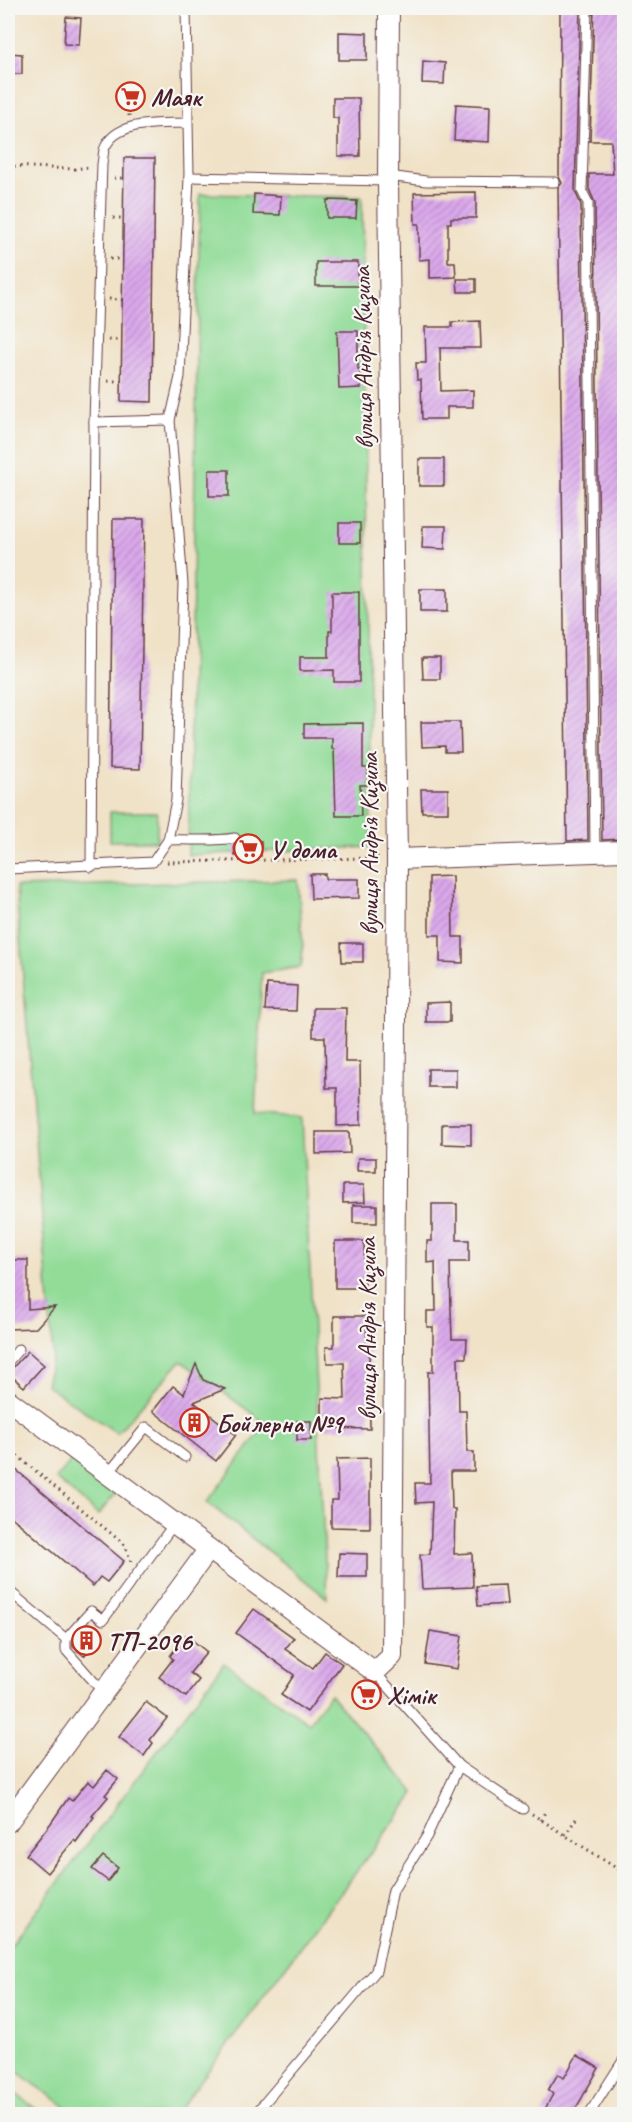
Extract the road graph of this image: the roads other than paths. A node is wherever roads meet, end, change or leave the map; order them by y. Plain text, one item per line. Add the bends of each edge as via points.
1 (186, 8) edge
2 (389, 8) edge
3 (587, 8) edge
4 (187, 123) junction
5 (189, 177) junction
6 (388, 181) junction
7 (555, 182) dead end
8 (170, 420) junction
9 (94, 422) junction
10 (235, 838) dead end
11 (168, 840) junction
12 (624, 851) edge
13 (595, 852) junction
14 (397, 859) junction
15 (91, 867) junction
16 (8, 869) edge
17 (19, 1349) dead end
18 (8, 1362) edge
19 (8, 1400) edge
20 (185, 1457) dead end
21 (107, 1475) junction
22 (174, 1524) junction
23 (209, 1549) junction
24 (8, 1590) edge
25 (66, 1639) junction
26 (375, 1672) junction
27 (103, 1692) junction
28 (459, 1766) junction
29 (523, 1809) road end
30 (8, 1822) edge
31 (624, 2059) edge
32 (255, 2115) edge
33 (590, 2115) edge

1 - 4 lane
2 - 6 street, вулиця Андрія Кизила
3 - 13 lane via 582,191 588,202
4 - 5 lane
4 - 9 lane via 129,128 112,138 105,149
5 - 6 lane
5 - 8 lane via 180,377
6 - 7 lane via 396,177 426,181
6 - 14 street, вулиця Андрія Кизила
8 - 9 lane
8 - 11 lane via 183,584 176,800
9 - 15 lane
10 - 11 lane
11 - 15 lane via 153,862
12 - 13 street
13 - 14 street
14 - 26 street, вулиця Андрія Кизила via 392,1656
15 - 16 lane
17 - 18 lane
19 - 21 street
20 - 21 lane via 146,1427
21 - 22 street
22 - 23 street
22 - 25 lane via 103,1620 91,1611
23 - 26 street
23 - 27 street
24 - 25 lane
25 - 27 lane via 66,1650
26 - 28 lane
27 - 30 street
28 - 29 lane
28 - 32 lane via 427,1836 393,1890 376,1971
31 - 33 lane

